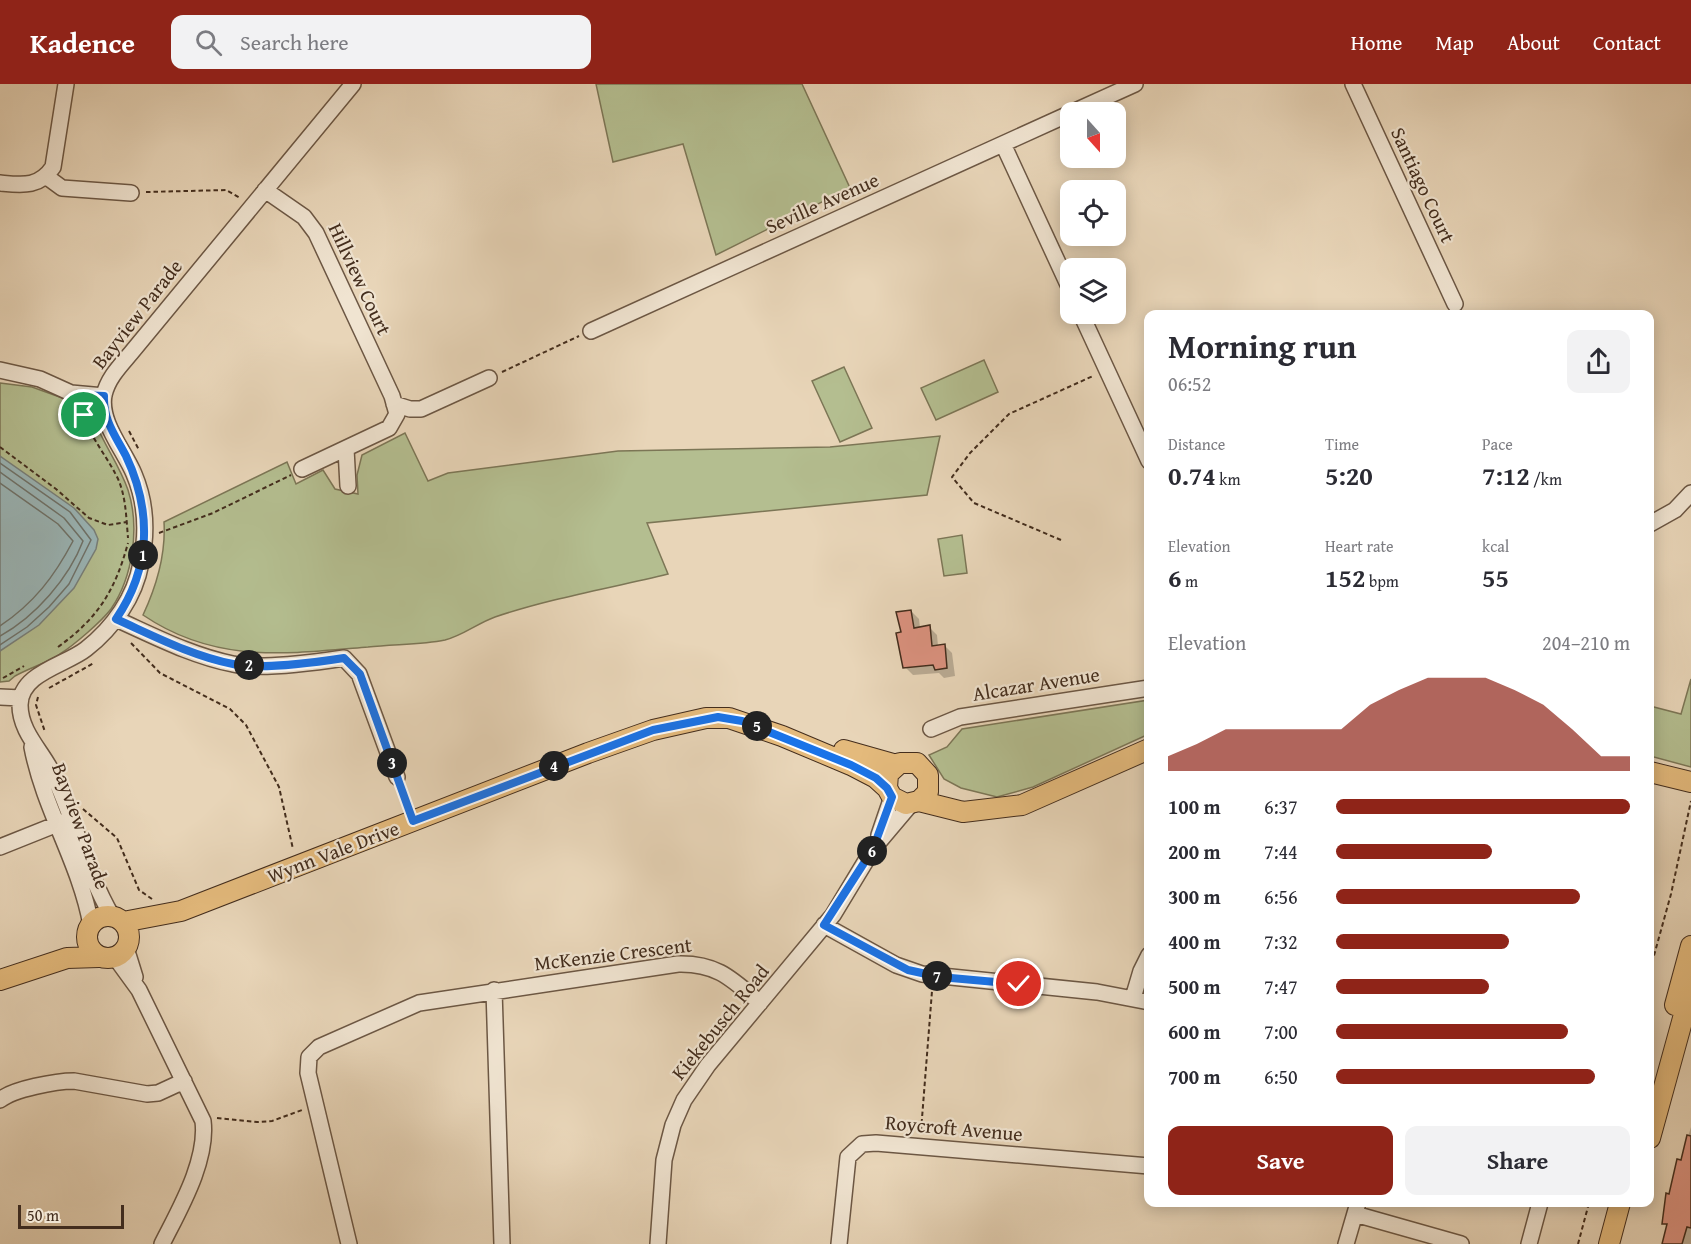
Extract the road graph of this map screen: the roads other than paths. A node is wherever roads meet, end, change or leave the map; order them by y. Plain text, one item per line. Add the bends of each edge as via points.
1 (66, 84) edge
2 (353, 84) edge
3 (1136, 84) edge
4 (1353, 84) edge
5 (1096, 102) edge
6 (1060, 118) edge
7 (1003, 144) junction
8 (46, 177) junction
9 (0, 183) edge
10 (265, 190) junction
11 (131, 193) road end
12 (1060, 267) edge
13 (1455, 304) dead end
14 (1086, 324) edge
15 (591, 331) road end
16 (0, 370) edge
17 (489, 378) road end
18 (104, 396) junction
19 (394, 404) junction
20 (345, 449) junction
21 (1144, 450) edge
22 (302, 469) road end
23 (348, 486) dead end
24 (1691, 493) edge
25 (1654, 522) edge
26 (122, 626) junction
27 (1144, 689) edge
28 (0, 697) edge
29 (21, 698) junction
30 (931, 729) dead end
31 (653, 730) junction
32 (31, 741) junction
33 (1144, 751) edge
34 (897, 765) junction
35 (1654, 773) edge
36 (928, 775) junction
37 (397, 777) road end
38 (1691, 782) edge
39 (889, 792) junction
40 (915, 803) junction
41 (997, 809) junction
42 (63, 822) junction
43 (0, 846) edge
44 (873, 849) junction
45 (176, 912) junction
46 (117, 919) junction
47 (824, 925) junction
48 (89, 928) junction
49 (117, 951) junction
50 (1690, 954) edge
51 (1144, 965) edge
52 (33, 967) junction
53 (0, 980) edge
54 (1691, 989) edge
55 (494, 990) junction
56 (1133, 998) junction
57 (1144, 1001) edge
58 (760, 1003) junction
59 (1654, 1080) edge
60 (184, 1081) junction
61 (0, 1100) edge
62 (1654, 1123) edge
63 (1144, 1166) edge
64 (1539, 1207) edge
65 (1619, 1207) edge
66 (1631, 1207) edge
67 (1356, 1209) edge
68 (162, 1244) edge
69 (349, 1244) edge
70 (502, 1244) edge
71 (658, 1244) edge
72 (839, 1244) edge
73 (1346, 1244) edge
74 (1461, 1244) edge
75 (1529, 1244) edge
76 (1609, 1244) edge
77 (1621, 1244) edge

1 - 8 street via 55,161
2 - 10 street, Bayview Parade
3 - 5 street, Seville Avenue
4 - 13 street, Santiago Court
6 - 7 street, Seville Avenue
7 - 12 street
7 - 15 street, Seville Avenue
8 - 9 street via 31,184
8 - 11 street via 62,188
10 - 18 street, Bayview Parade via 110,379
10 - 19 street, Hillview Court via 304,217 316,233
14 - 21 street
16 - 18 street via 40,379 80,395
17 - 19 street via 421,409
18 - 26 street, Bayview Parade via 107,422 132,468 154,538
19 - 20 street via 397,414 389,428
20 - 22 street
20 - 23 street
24 - 25 street via 1675,510
26 - 29 street, Bayview Parade via 32,680
26 - 37 street via 235,665 344,658 360,674
27 - 30 street, Alcazar Avenue via 960,717
28 - 29 street
29 - 32 street, Bayview Parade via 22,721
31 - 34 main road, Wynn Vale Drive via 678,715 724,706 738,708 856,755
31 - 39 main road, Wynn Vale Drive via 712,717 742,721 851,765 876,778
31 - 45 main road, Wynn Vale Drive
32 - 42 street, Bayview Parade via 38,779
32 - 42 street, Bayview Parade via 62,797
33 - 41 main road via 1039,799
34 - 36 main road via 917,763
34 - 39 main road via 888,774
35 - 38 main road
36 - 40 main road via 928,792
36 - 41 main road via 950,796
39 - 40 main road via 899,802
39 - 44 street, Kiekebusch Road
40 - 41 main road via 963,812
40 - 44 street, Kiekebusch Road
42 - 43 street
42 - 46 street, Bayview Parade via 97,891
42 - 48 street, Bayview Parade
44 - 47 street, Kiekebusch Road
45 - 46 main road, Wynn Vale Drive
45 - 49 main road, Wynn Vale Drive
46 - 48 main road via 100,917
46 - 49 main road via 128,931
47 - 56 street via 908,970 933,976
47 - 58 street, Kiekebusch Road
48 - 49 main road via 87,945
48 - 52 main road, Wynn Vale Drive
49 - 52 main road, Wynn Vale Drive
49 - 60 street
50 - 59 main road
51 - 56 street
52 - 53 main road, Wynn Vale Drive
54 - 62 main road
55 - 58 street, McKenzie Crescent via 698,964 721,972
55 - 69 street, McKenzie Crescent via 419,1003 319,1047 309,1057 308,1073
55 - 70 street
56 - 57 street
58 - 71 street, Kiekebusch Road via 708,1065 684,1100 673,1125 664,1160
60 - 61 street via 147,1094 62,1082
60 - 68 street via 203,1121 203,1140 189,1189
63 - 72 street, Roycroft Avenue via 862,1144 848,1157
64 - 75 street
65 - 76 main road
66 - 77 main road
67 - 73 street
67 - 74 street

